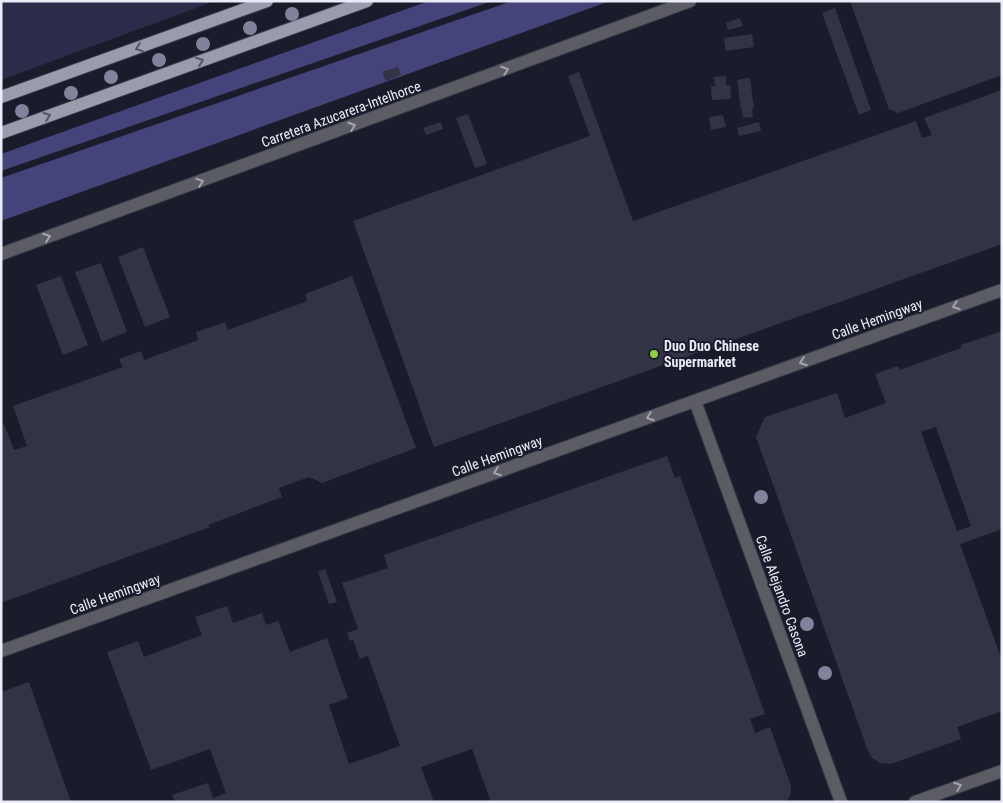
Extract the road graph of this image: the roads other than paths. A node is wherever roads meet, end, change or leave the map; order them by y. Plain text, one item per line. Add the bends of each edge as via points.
1 (267, 1) edge
2 (367, 1) edge
3 (690, 1) edge
4 (1, 97) edge
5 (1, 133) edge
6 (1, 254) edge
7 (1002, 290) edge
8 (695, 401) junction
9 (1, 651) edge
10 (1002, 771) edge
11 (841, 802) edge
12 (915, 802) edge

1 -> 4 main road
5 -> 2 main road
6 -> 3 street, Carretera Azucarera-Intelhorce
7 -> 8 street, Calle Hemingway
8 -> 9 street, Calle Hemingway
8 - 11 street, Calle Alejandro Casona
12 -> 10 street

